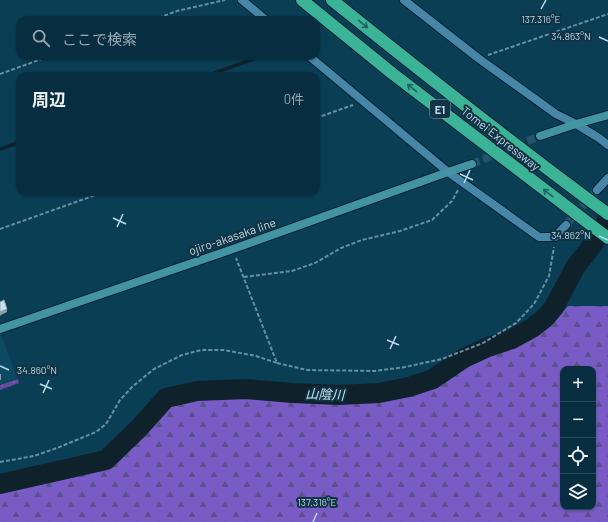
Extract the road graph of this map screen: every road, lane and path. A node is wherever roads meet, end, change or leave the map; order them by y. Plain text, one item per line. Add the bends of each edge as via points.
1 (225, 0) edge
2 (242, 0) edge
3 (302, 0) edge
4 (332, 0) edge
5 (404, 0) edge
6 (608, 14) edge
7 (164, 16) edge
8 (261, 16) edge
9 (478, 58) junction
10 (39, 60) edge
11 (314, 60) edge
12 (0, 74) edge
13 (363, 101) junction
14 (608, 115) edge
15 (320, 117) edge
16 (576, 124) junction
17 (540, 136) tunnel mouth
18 (608, 145) edge
19 (472, 164) tunnel mouth
20 (448, 172) junction
21 (608, 178) edge
22 (458, 189) dead end
23 (597, 190) tunnel mouth
24 (93, 196) edge
25 (608, 214) edge
26 (566, 225) tunnel mouth
27 (0, 229) edge
28 (555, 238) junction
29 (608, 238) edge
30 (233, 249) junction
31 (244, 277) junction
32 (0, 329) edge
33 (277, 362) junction
34 (0, 462) edge

1 - 7 path
2 - 8 street
29 -> 3 highway, Tomei Expressway / E1 via 393,74
4 -> 25 highway, Tomei Expressway / E1 via 527,154
5 - 9 street
6 - 9 path
9 - 16 street via 556,114
10 - 12 path
11 - 13 street
13 - 15 path
13 - 20 street
14 - 16 main road
16 - 17 main road
16 - 18 street
19 - 20 main road, ojiro-akasaka line
20 - 28 street via 539,236
20 - 30 main road, ojiro-akasaka line
21 - 23 street
22 - 31 path via 452,201 432,220 362,240 341,248 316,263 292,271
24 - 27 path
26 - 28 street
28 - 33 path via 549,276 534,304 516,323 483,343 442,359 375,371 307,370
30 - 31 path
30 - 32 main road, ojiro-akasaka line
31 - 33 path
33 - 34 path via 224,350 201,350 182,355 154,369 133,386 120,400 106,424 96,432 34,456

